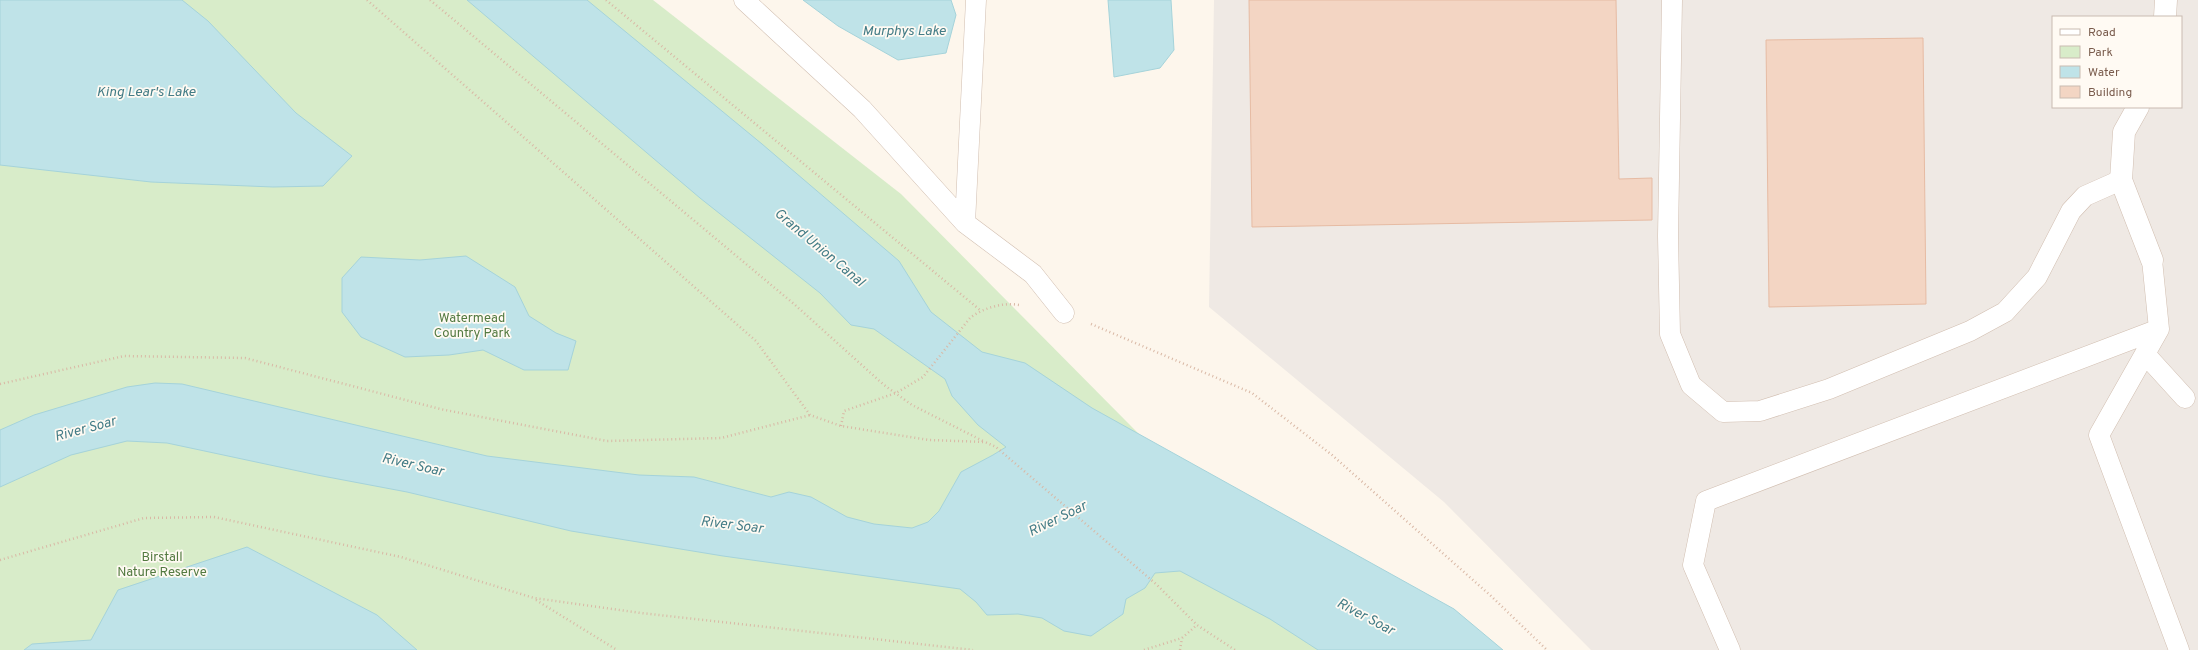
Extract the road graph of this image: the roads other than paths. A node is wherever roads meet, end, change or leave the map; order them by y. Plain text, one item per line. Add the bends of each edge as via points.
1 (744, 0) edge
2 (976, 0) edge
3 (1672, 0) edge
4 (2166, 0) edge
5 (2165, 16) edge
6 (2137, 108) edge
7 (2121, 180) junction
8 (966, 223) junction
9 (2152, 260) joint
10 (1064, 313) road end
11 (2159, 329) junction
12 (2145, 354) junction
13 (2185, 398) dead end
14 (1730, 650) edge
15 (2179, 650) edge

1 - 8 lane via 862,109
2 - 8 lane
3 - 7 lane via 1668,236 1670,334 1691,386 1723,412 1760,411 1829,389 1970,331 2005,312 2037,277 2072,211 2085,196
4 - 5 street
6 - 7 street via 2124,132
7 - 9 street
8 - 10 lane via 1033,274
9 - 11 lane
11 - 12 lane
11 - 14 lane via 1706,501 1693,565
12 - 13 lane
12 - 15 lane via 2099,435

